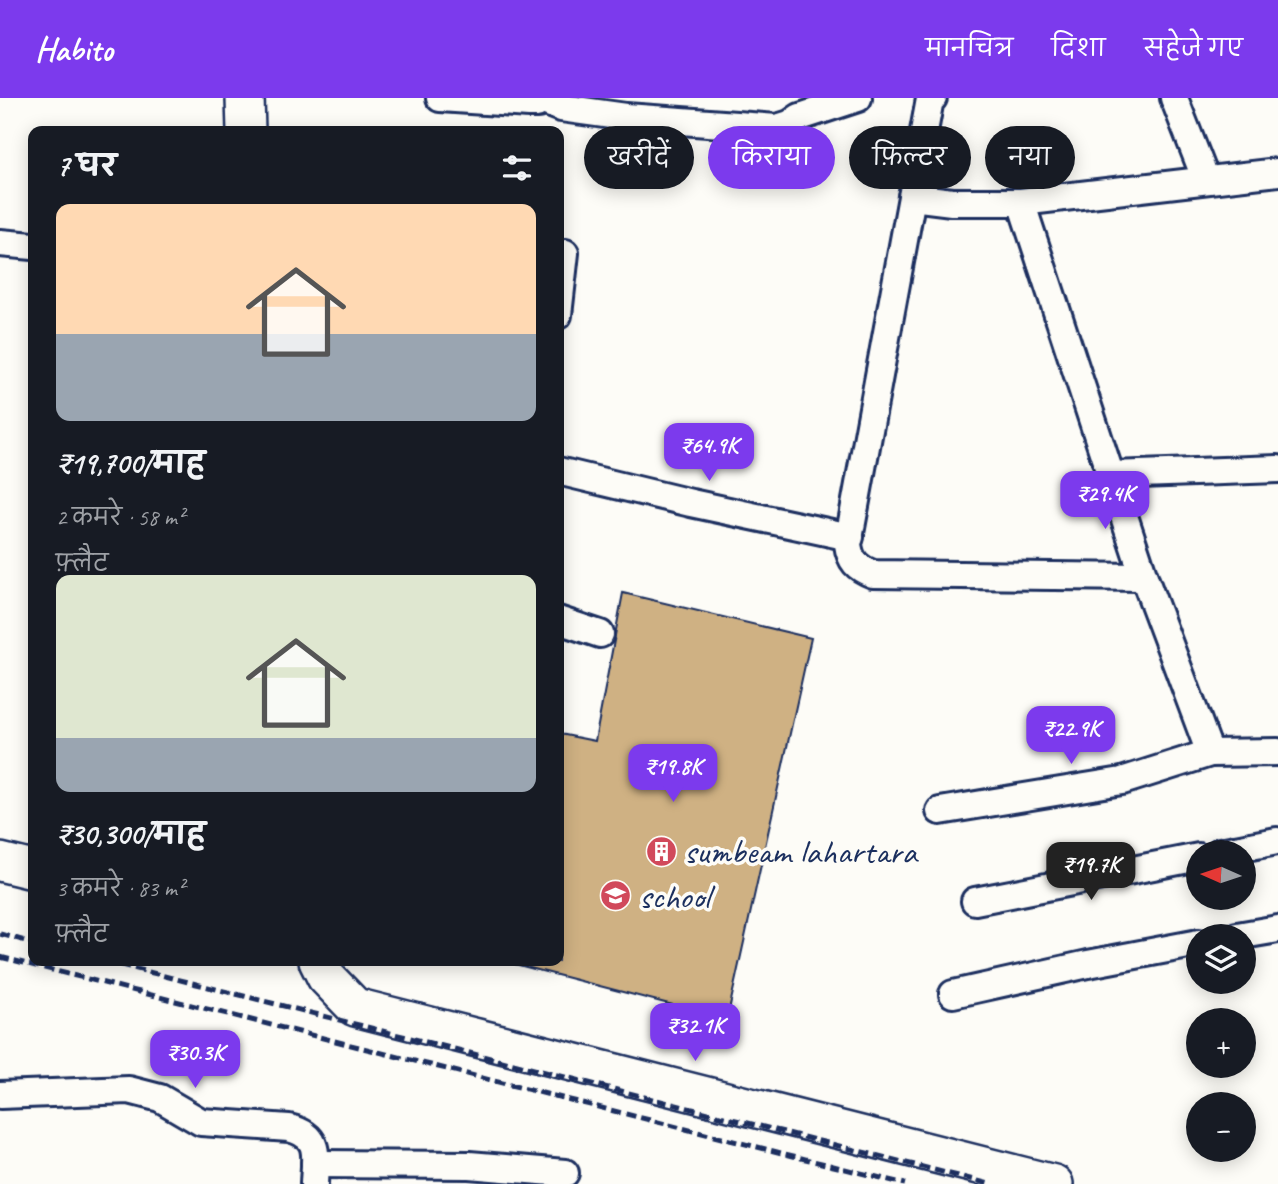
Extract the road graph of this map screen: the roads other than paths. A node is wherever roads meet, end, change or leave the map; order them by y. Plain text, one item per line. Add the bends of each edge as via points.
1 (245, 98) edge
2 (440, 98) edge
3 (858, 98) edge
4 (925, 98) edge
5 (1174, 98) edge
6 (543, 99) edge
7 (246, 126) edge
8 (1278, 172) edge
9 (1206, 180) junction
10 (912, 197) junction
11 (1020, 202) junction
12 (0, 243) edge
13 (28, 246) edge
14 (565, 253) dead end
15 (564, 262) edge
16 (1278, 469) edge
17 (564, 472) edge
18 (1112, 475) junction
19 (850, 537) junction
20 (1144, 577) junction
21 (564, 622) edge
22 (600, 634) dead end
23 (1278, 752) edge
24 (1210, 753) junction
25 (940, 811) dead end
26 (1277, 841) edge
27 (1256, 845) edge
28 (1186, 860) edge
29 (0, 862) edge
30 (28, 869) edge
31 (975, 901) dead end
32 (1278, 929) edge
33 (1256, 933) edge
34 (1186, 945) edge
35 (320, 966) edge
36 (953, 994) dead end
37 (0, 1095) edge
38 (565, 1173) dead end
39 (314, 1174) edge
40 (1054, 1184) edge

1 - 7 street
2 - 6 street via 529,104
3 - 6 street via 777,128 625,117 561,108
4 - 10 street
5 - 9 street
8 - 9 street
9 - 11 street
10 - 11 street
10 - 19 street
11 - 18 street
12 - 13 street
14 - 15 street
16 - 18 street
17 - 19 street
18 - 20 street
19 - 20 street via 853,561 873,574
20 - 24 street
21 - 22 street
23 - 24 street
24 - 25 street via 1122,781
26 - 27 street
28 - 31 street
29 - 30 street
32 - 33 street
34 - 36 street
35 - 40 street via 355,1007
37 - 39 street via 145,1093 201,1122 289,1128 310,1138
38 - 39 street via 470,1165

